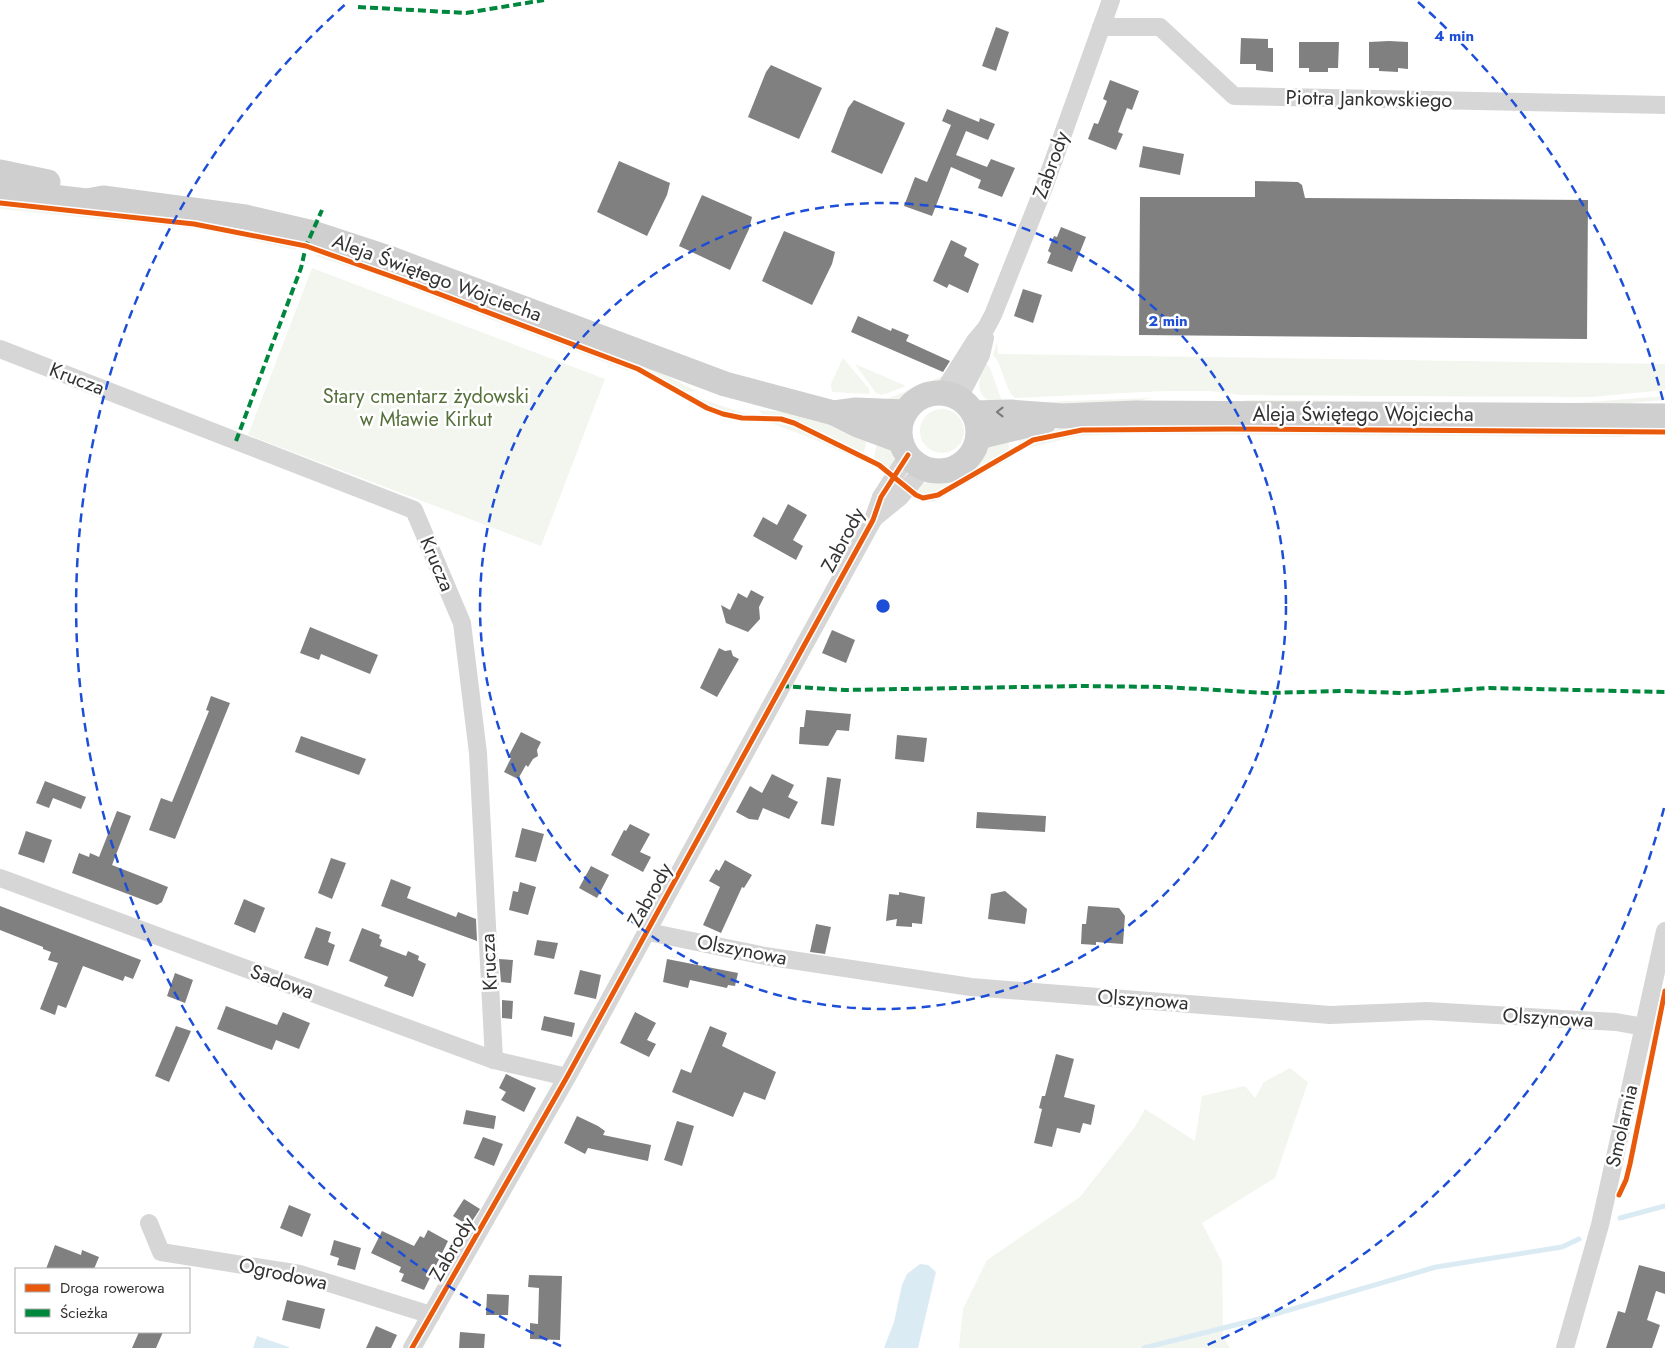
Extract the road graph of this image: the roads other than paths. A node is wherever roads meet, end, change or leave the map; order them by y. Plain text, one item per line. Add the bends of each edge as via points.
1 (1111, 0) edge
2 (1101, 27) junction
3 (1665, 105) edge
4 (0, 172) edge
5 (0, 191) edge
6 (103, 198) junction
7 (0, 350) edge
8 (964, 410) junction
9 (905, 412) junction
10 (834, 413) junction
11 (1665, 416) edge
12 (911, 455) junction
13 (0, 878) edge
14 (648, 930) junction
15 (1665, 931) edge
16 (1644, 1027) junction
17 (494, 1060) junction
18 (567, 1077) junction
19 (149, 1224) dead end
20 (431, 1315) junction
21 (412, 1348) edge
22 (1565, 1348) edge

1 - 2 street, Zabrody
2 - 3 street, Piotra Jankowskiego via 1160,27 1234,96
2 - 8 street, Zabrody via 1040,195 986,328 985,344 962,392
4 - 6 street via 89,190
5 - 6 street, Aleja Świętego Wojciecha via 87,201
6 - 10 street, Aleja Świętego Wojciecha via 245,217 313,233 386,257 725,384
7 - 17 street, Krucza via 414,510 462,623 478,753
8 - 9 street via 921,397
8 - 11 street, Aleja Świętego Wojciecha via 1012,430 1062,416 1136,413
8 - 12 street via 968,458 959,465 942,470
9 - 10 street, Aleja Świętego Wojciecha via 856,410
9 - 12 street via 901,422
10 - 12 street, Aleja Świętego Wojciecha
12 - 14 street, Zabrody via 900,497 873,520
13 - 17 street, Sadowa
14 - 16 street, Olszynowa via 765,956 971,987 1330,1015 1427,1011 1616,1022
14 - 18 street, Zabrody
15 - 16 street, Smolarnia
16 - 22 street, Smolarnia via 1600,1225
17 - 18 street, Sadowa
18 - 20 street, Zabrody
19 - 20 street, Ogrodowa via 161,1252 300,1274
20 - 21 street, Zabrody

